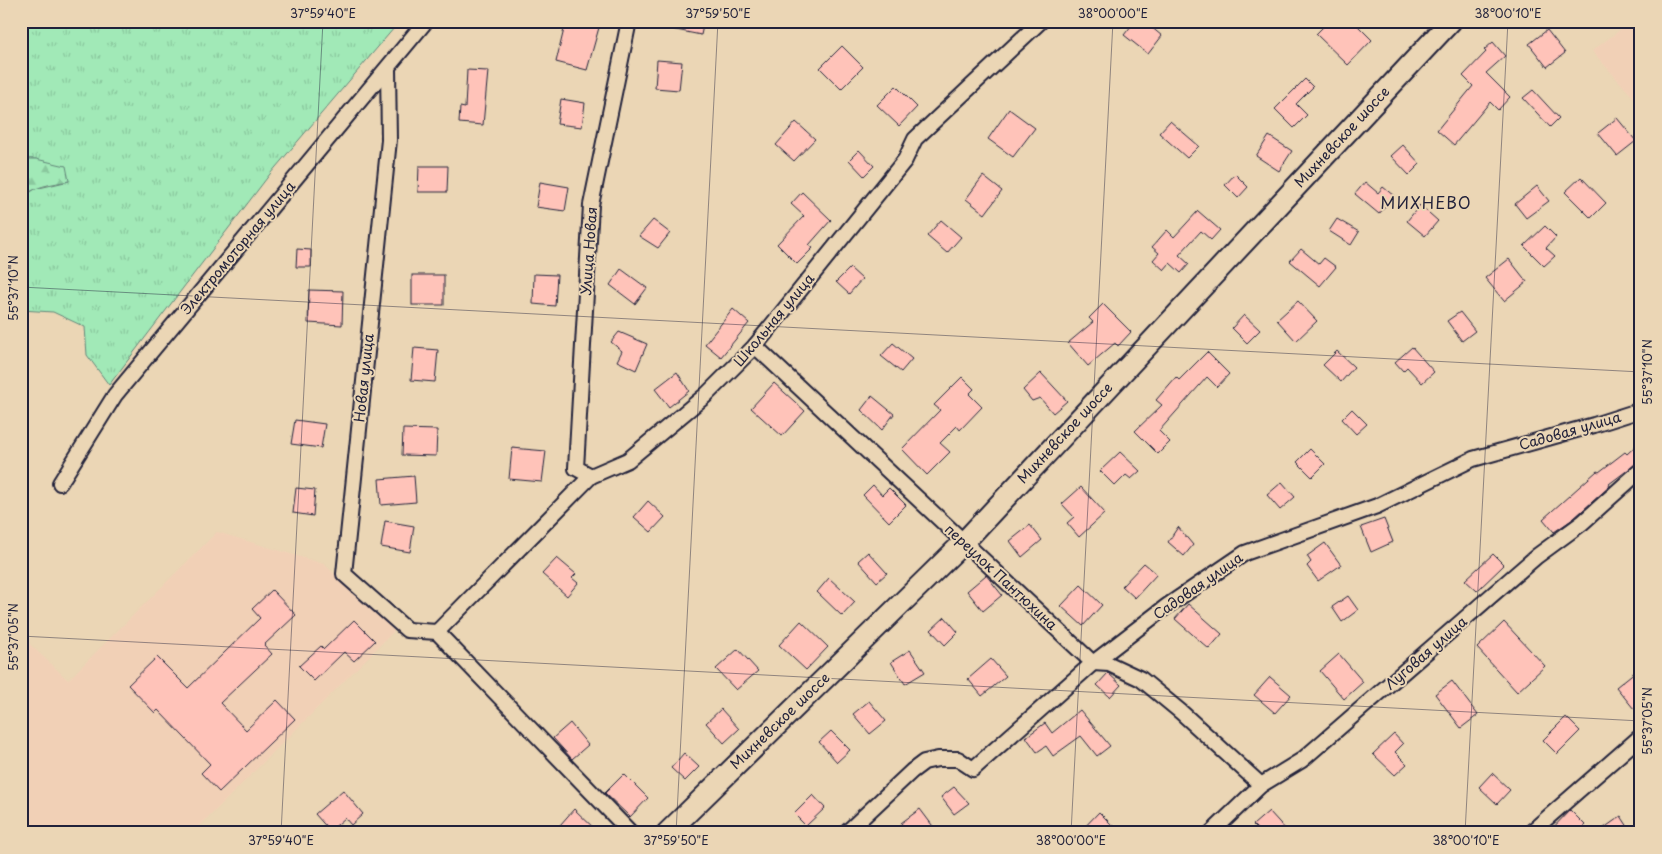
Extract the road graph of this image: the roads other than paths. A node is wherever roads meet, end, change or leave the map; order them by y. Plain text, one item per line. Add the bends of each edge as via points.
1 (426, 21) edge
2 (629, 21) edge
3 (1041, 21) edge
4 (1450, 21) edge
5 (388, 68) junction
6 (755, 346) junction
7 (1641, 410) edge
8 (1641, 470) edge
9 (591, 476) junction
10 (60, 483) dead end
11 (964, 542) junction
12 (437, 632) junction
13 (1093, 663) junction
14 (1641, 736) edge
15 (1261, 784) junction
16 (631, 833) edge
17 (667, 833) edge
18 (846, 833) edge
19 (1211, 833) edge
20 (1530, 833) edge

1 - 5 street, Электромоторная улица
2 - 9 street, Улица Новая via 591,205 576,468
3 - 6 street, Школьная улица via 915,139 905,160
4 - 11 street, Михневское шоссе
5 - 10 street, Электромоторная улица via 115,395
5 - 12 street, Новая улица via 389,140 344,574 407,630
6 - 9 street, Школьная улица via 706,395 628,460
6 - 11 street, переулок Пантюхина
7 - 13 street, Садовая улица via 1473,459 1377,506 1245,553 1167,606
8 - 15 street, Луговая улица via 1582,524 1537,556 1302,760
9 - 12 street, Школьная улица
11 - 13 street, переулок Пантюхина
11 - 17 street, Михневское шоссе
12 - 16 street
13 - 15 street via 1109,664 1140,680
13 - 18 street, Садовая улица via 973,769 958,759 924,762
14 - 20 street
15 - 19 street, Луговая улица

